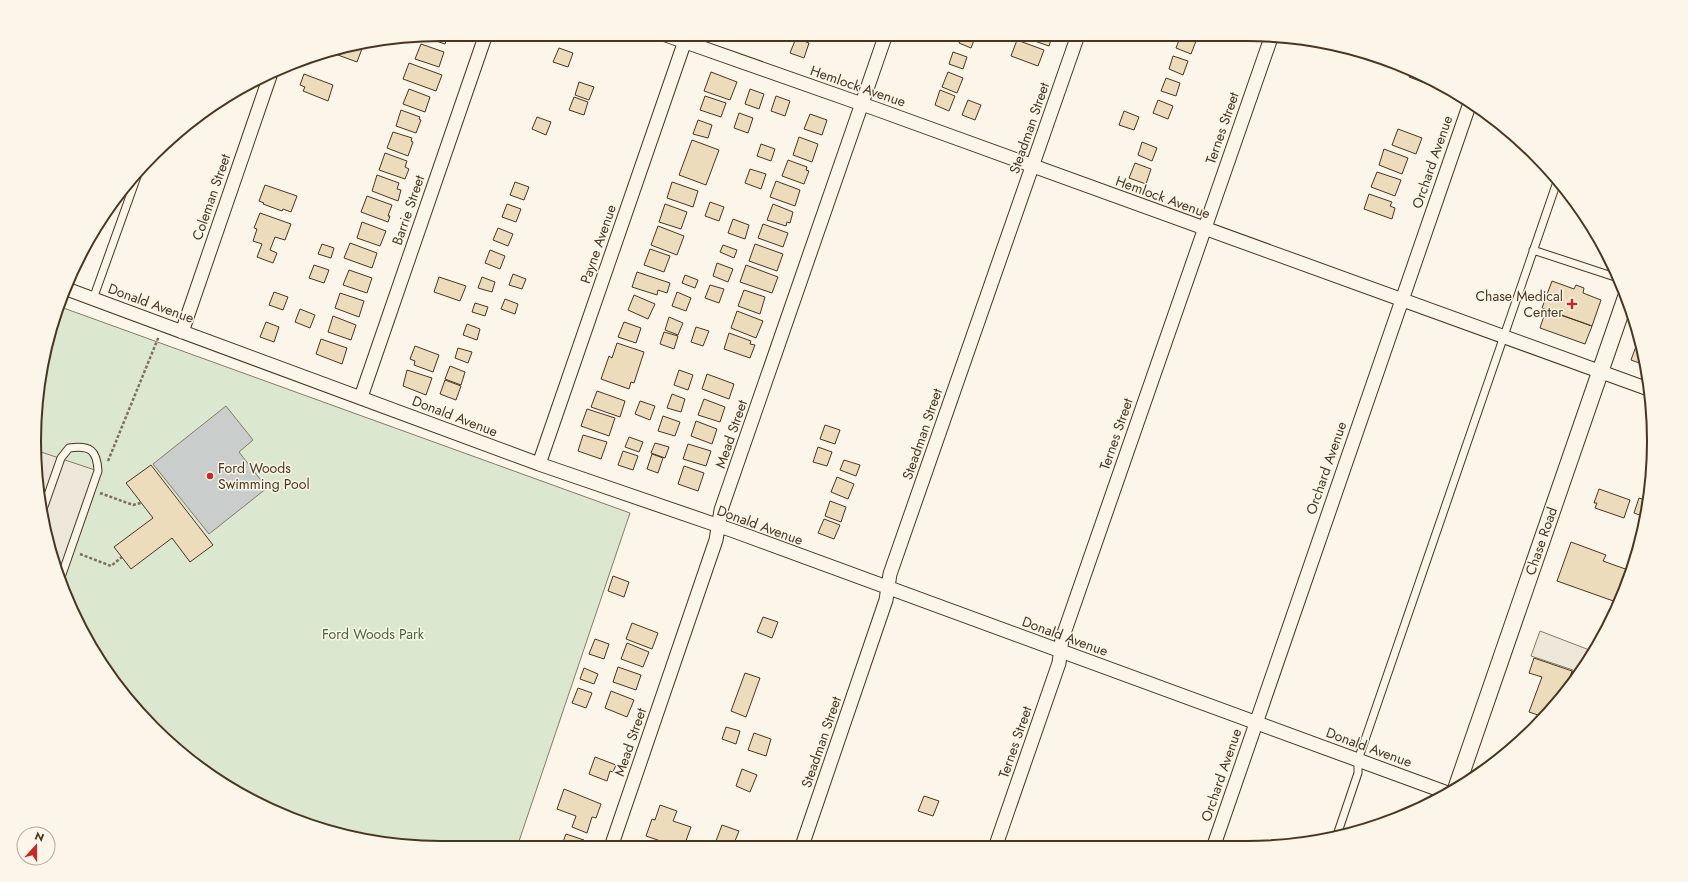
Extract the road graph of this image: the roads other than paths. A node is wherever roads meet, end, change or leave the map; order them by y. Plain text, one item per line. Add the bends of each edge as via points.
1 (484, 41) edge
2 (685, 41) edge
3 (694, 41) edge
4 (884, 41) edge
5 (1076, 41) edge
6 (1270, 42) edge
7 (269, 80) edge
8 (862, 105) junction
9 (1468, 108) edge
10 (1033, 166) junction
11 (134, 184) edge
12 (1556, 186) edge
13 (1204, 230) junction
14 (1534, 250) junction
15 (1611, 276) edge
16 (70, 290) edge
17 (93, 299) junction
18 (1401, 300) junction
19 (1624, 307) edge
20 (182, 332) junction
21 (1503, 338) junction
22 (1600, 372) junction
23 (1644, 387) edge
24 (361, 397) junction
25 (539, 464) junction
26 (46, 502) edge
27 (718, 526) junction
28 (63, 572) edge
29 (888, 588) junction
30 (1060, 652) junction
31 (1255, 723) junction
32 (1358, 760) junction
33 (1459, 780) edge
34 (1441, 790) edge
35 (1339, 830) edge
36 (613, 841) edge
37 (804, 841) edge
38 (997, 841) edge
39 (1215, 841) edge

1 - 24 street, Barrie Street
2 - 25 street, Payne Avenue
3 - 8 street, Hemlock Avenue
4 - 8 street, Mead Street
5 - 10 street, Steadman Street
6 - 13 street, Ternes Street
7 - 20 street, Coleman Street
8 - 10 street, Hemlock Avenue
8 - 27 street, Mead Street via 721,510
9 - 18 street, Orchard Avenue
10 - 13 street, Hemlock Avenue
10 - 29 street, Steadman Street via 890,574
11 - 17 lane
12 - 14 lane
13 - 18 street, Hemlock Avenue
13 - 30 street, Ternes Street via 1062,639
14 - 15 lane
14 - 21 lane
16 - 17 street, Donald Avenue
17 - 20 street, Donald Avenue
18 - 21 street, Hemlock Avenue
18 - 31 street, Orchard Avenue
19 - 22 street, Chase Road
20 - 24 street, Donald Avenue
21 - 22 street, Hemlock Avenue
21 - 32 lane
22 - 23 street, Hemlock Avenue
22 - 33 street, Chase Road
24 - 25 street, Donald Avenue
25 - 27 street, Donald Avenue
26 - 28 lane via 61,458 70,448 81,446 91,450 97,458 98,470
27 - 29 street, Donald Avenue
27 - 36 street, Mead Street via 716,540
29 - 30 street, Donald Avenue
29 - 37 street, Steadman Street
30 - 31 street, Donald Avenue
30 - 38 street, Ternes Street via 1059,663
31 - 32 street, Donald Avenue
31 - 39 street, Orchard Avenue
32 - 34 street, Donald Avenue
32 - 35 lane via 1358,773

